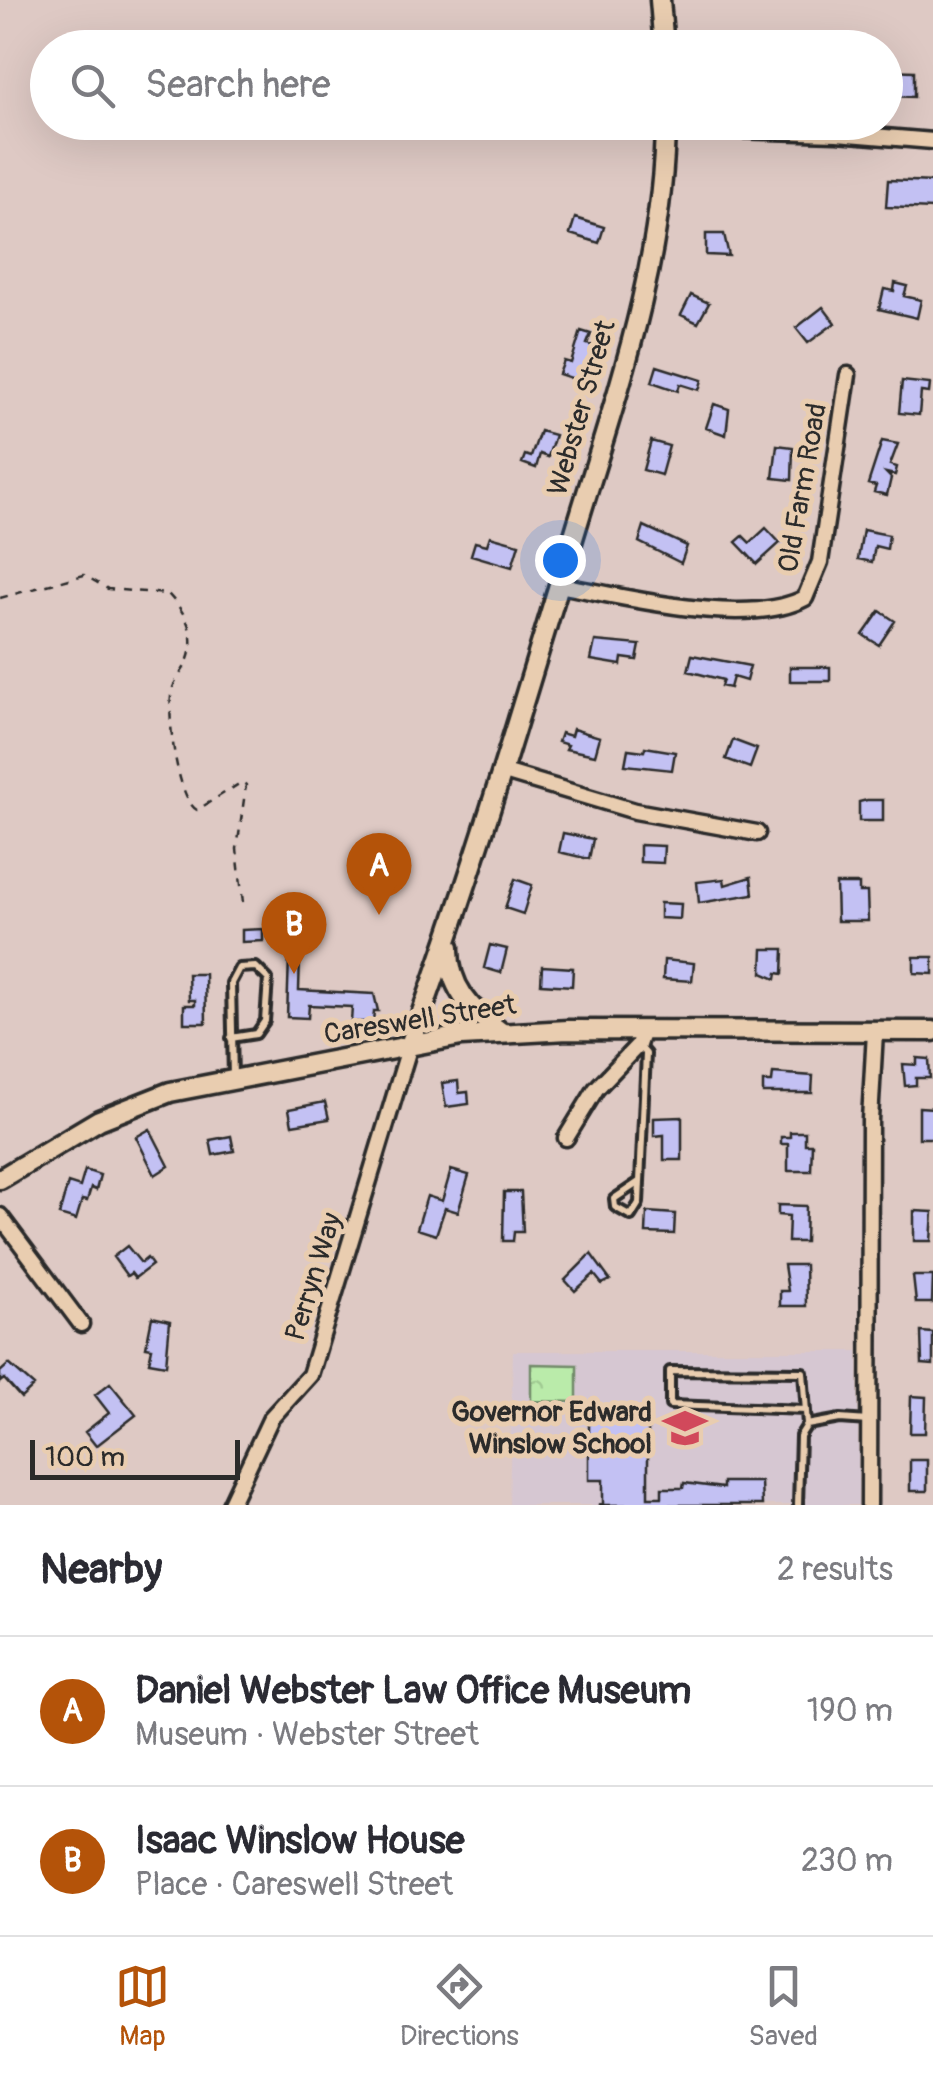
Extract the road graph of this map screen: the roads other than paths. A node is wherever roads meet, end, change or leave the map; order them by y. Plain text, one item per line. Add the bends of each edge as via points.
1 (660, 0) edge
2 (662, 30) edge
3 (903, 138) edge
4 (665, 140) edge
5 (933, 141) edge
6 (848, 375) dead end
7 (559, 584) junction
8 (501, 771) junction
9 (757, 834) dead end
10 (450, 931) junction
11 (933, 1031) edge
12 (501, 1032) junction
13 (875, 1032) junction
14 (231, 1038) junction
15 (640, 1038) junction
16 (410, 1045) junction
17 (234, 1079) junction
18 (566, 1138) dead end
19 (0, 1179) edge
20 (640, 1182) junction
21 (0, 1216) edge
22 (81, 1324) dead end
23 (806, 1410) junction
24 (868, 1421) junction
25 (807, 1426) junction
26 (230, 1505) edge
27 (798, 1505) edge
28 (869, 1505) edge

1 - 2 street
3 - 5 street
4 - 7 street, Webster Street via 643,296
6 - 7 street, Old Farm Road via 820,562 805,598 703,609
7 - 8 street, Webster Street
8 - 9 street via 635,811
8 - 10 street, Webster Street
10 - 12 street, Webster Street via 450,972 460,992
10 - 16 street, Webster Street
11 - 13 street, Careswell Street
12 - 15 street, Careswell Street
12 - 16 street, Careswell Street
13 - 15 street, Careswell Street
13 - 24 street
14 - 14 lane via 233,974 256,967 268,978 264,1021 256,1034
14 - 17 lane
15 - 18 street via 596,1089
15 - 20 lane via 646,1054
16 - 17 street, Careswell Street
16 - 26 street, Perryn Way via 310,1375 271,1418
17 - 19 street, Careswell Street via 124,1108
20 - 20 lane via 639,1203 632,1216 623,1214 614,1199
21 - 22 street
23 - 23 lane via 803,1372 670,1371 670,1405
23 - 25 lane
24 - 25 lane
24 - 28 street
25 - 27 lane via 800,1436

